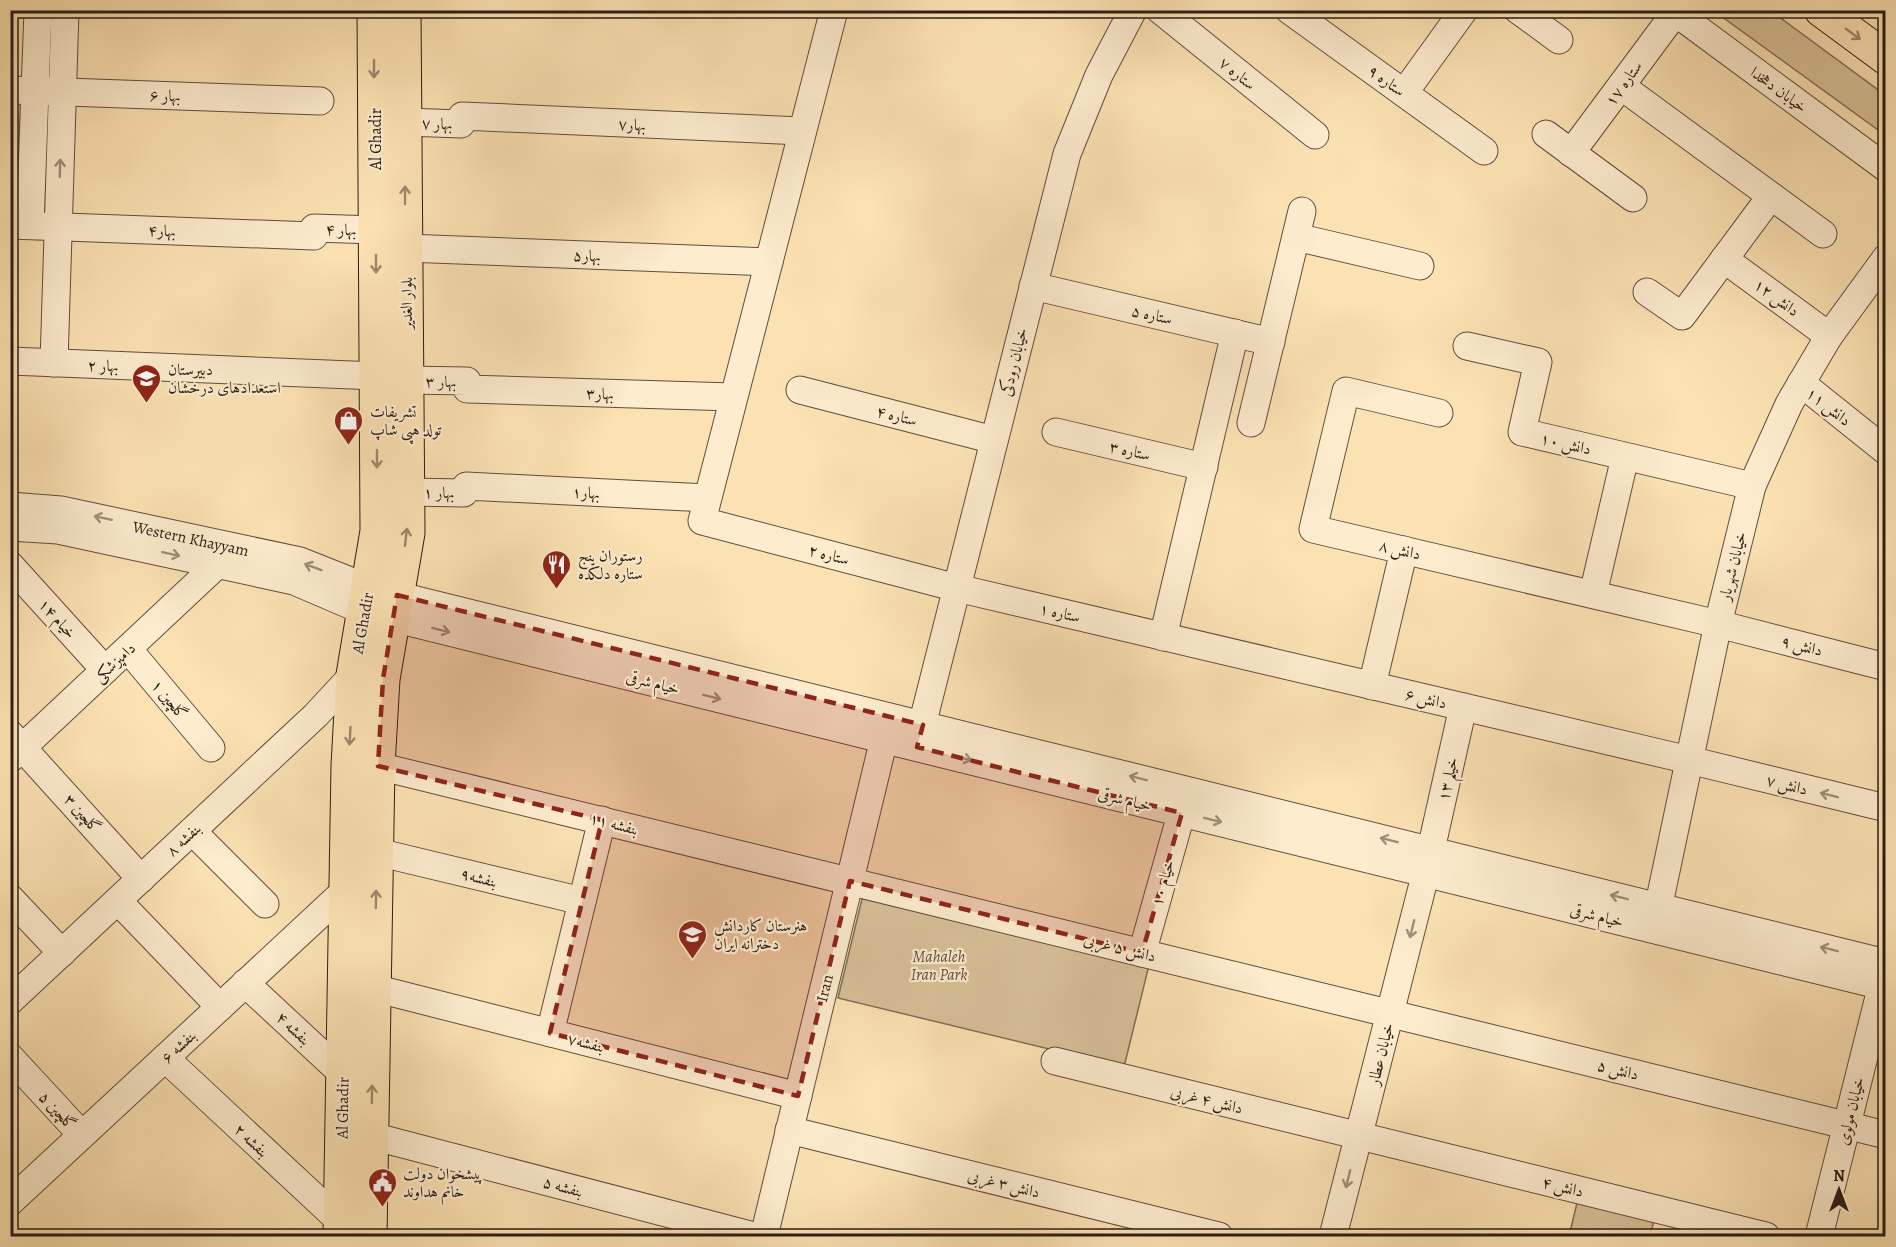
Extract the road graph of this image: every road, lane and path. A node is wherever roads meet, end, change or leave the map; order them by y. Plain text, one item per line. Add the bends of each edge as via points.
1 (38, 10) edge
2 (65, 10) edge
3 (374, 10) edge
4 (404, 10) edge
5 (834, 10) edge
6 (1133, 10) edge
7 (1160, 10) edge
8 (1289, 10) edge
9 (1464, 10) edge
10 (1518, 10) edge
11 (1821, 10) edge
12 (1673, 12) edge
13 (1559, 40) dead end
14 (1886, 58) edge
15 (1621, 86) junction
16 (23, 90) edge
17 (62, 91) junction
18 (1404, 93) junction
19 (320, 101) dead end
20 (462, 116) joint
21 (405, 122) junction
22 (802, 131) junction
23 (1546, 134) dead end
24 (1315, 135) dead end
25 (1484, 150) dead end
26 (1571, 153) junction
27 (1886, 168) edge
28 (1771, 196) junction
29 (1633, 198) dead end
30 (1302, 211) dead end
31 (20, 225) edge
32 (58, 226) junction
33 (375, 230) junction
34 (1822, 234) dead end
35 (314, 236) joint
36 (1296, 237) junction
37 (406, 248) junction
38 (1886, 258) edge
39 (1724, 259) junction
40 (769, 261) junction
41 (1420, 266) dead end
42 (1033, 286) junction
43 (1647, 292) dead end
44 (1235, 333) junction
45 (1829, 336) junction
46 (1271, 342) junction
47 (1467, 346) dead end
48 (10, 362) edge
49 (54, 363) junction
50 (391, 378) junction
51 (1801, 383) junction
52 (467, 389) joint
53 (800, 390) dead end
54 (733, 397) junction
55 (1439, 413) dead end
56 (1251, 423) dead end
57 (1858, 429) dead end
58 (1056, 432) dead end
59 (994, 440) junction
60 (1886, 451) edge
61 (1625, 456) junction
62 (1204, 467) junction
63 (466, 486) joint
64 (1752, 486) junction
65 (407, 492) junction
66 (704, 509) junction
67 (15, 516) edge
68 (1404, 550) junction
69 (218, 564) junction
70 (10, 565) edge
71 (957, 588) junction
72 (1593, 594) junction
73 (381, 603) junction
74 (1718, 624) junction
75 (1163, 637) junction
76 (128, 649) junction
77 (1886, 667) edge
78 (105, 670) junction
79 (353, 675) junction
80 (1372, 686) junction
81 (1463, 707) junction
82 (920, 736) junction
83 (885, 739) junction
84 (15, 747) edge
85 (212, 748) dead end
86 (1689, 760) junction
87 (378, 766) junction
88 (1185, 802) junction
89 (1886, 808) edge
90 (602, 820) junction
91 (192, 831) junction
92 (377, 852) junction
93 (1428, 861) junction
94 (141, 879) junction
95 (850, 881) junction
96 (346, 890) junction
97 (10, 898) edge
98 (118, 900) junction
99 (582, 901) junction
100 (265, 904) dead end
101 (1656, 918) junction
102 (62, 953) junction
103 (1142, 953) junction
104 (1884, 976) edge
105 (246, 983) junction
106 (374, 988) junction
107 (10, 1001) edge
108 (220, 1007) junction
109 (1390, 1013) junction
110 (550, 1033) junction
111 (10, 1058) edge
112 (165, 1058) junction
113 (1055, 1061) dead end
114 (343, 1074) junction
115 (798, 1096) junction
116 (1846, 1125) junction
117 (789, 1130) junction
118 (82, 1135) junction
119 (1886, 1135) edge
120 (372, 1136) junction
121 (1359, 1136) junction
122 (10, 1202) edge
123 (340, 1229) edge
124 (370, 1236) edge
125 (754, 1236) edge
126 (764, 1236) edge
127 (1219, 1236) edge
128 (1333, 1236) edge
129 (1766, 1236) edge
130 (1819, 1236) edge

1 - 16 street
2 - 17 street
3 -> 33 main road, Al Ghadir
4 - 21 main road, بلوار الغدیر
5 - 22 street
6 - 42 street, خیابان رودکی via 1099,75 1067,154
7 - 24 street, ستاره ۷
8 - 18 street, ستاره ۹
9 - 18 street
10 - 13 street
11 -> 14 main road
12 - 15 street, ستاره ۱۷
12 - 27 street, خیابان دهخدا
15 - 26 street, ستاره ۱۷
15 - 28 street
16 - 17 street, بهار ۶
16 - 31 street
17 - 19 street, بهار ۶
32 -> 17 street
18 - 25 street, ستاره ۹
20 - 21 street, بهار ۷ via 461,124
20 - 22 street, بهار۷
37 -> 21 main road, بلوار الغدیر
22 - 40 street
23 - 26 street
26 - 29 street
28 - 34 street
28 - 39 street
30 - 36 street
31 - 32 street, بهار۴
32 - 35 street, بهار۴
32 - 49 street
33 - 35 street, بهار ۴ via 314,228
33 -> 50 main road, Al Ghadir
36 - 41 street
36 - 46 street
37 - 40 street, بهار۵
37 - 50 main road, بلوار الغدیر
38 - 45 street, خیابان شهریار
39 - 43 street via 1682,316
39 - 45 street, دانش ۱۲
40 - 54 street
42 - 44 street, ستاره ۵
42 - 59 street, خیابان رودکی
44 - 46 street, ستاره ۵
44 - 62 street
45 - 51 street, خیابان شهریار
46 - 56 street
47 - 61 street, دانش ۱۰ via 1538,363 1522,432
48 - 49 street, بهار ۲
49 - 50 street, بهار ۲
50 - 52 street, بهار ۳ via 467,381
50 - 65 main road, بلوار الغدیر
50 -> 73 main road, Al Ghadir via 377,531
51 - 60 street, دانش ۱۱
51 - 64 street, خیابان شهریار
52 - 54 street, بهار۳
53 - 59 street, ستاره ۴
54 - 66 street
55 - 68 street, دانش ۸ via 1346,391 1313,529
57 - 60 street
58 - 62 street, ستاره ۳
59 - 71 street, خیابان رودکی
61 - 64 street, دانش ۱۰
61 - 72 street
62 - 75 street
63 - 65 street, بهار ۱ via 464,493
63 - 66 street, بهار۱
64 - 74 street, خیابان شهریار
73 -> 65 main road, بلوار الغدیر via 408,533
66 - 71 street, ستاره ۲
67 -> 69 street, Western Khayyam via 68,532
73 -> 67 street, Western Khayyam via 300,561 71,512
68 - 72 street, دانش ۸
68 - 80 street
69 - 73 street, Western Khayyam
69 - 76 street, دامپزشکی
70 - 78 street, خیام ۱۴
71 - 75 street, ستاره ۱
71 - 82 street, خیابان رودکی
72 - 74 street, دانش ۸
73 - 79 main road, Al Ghadir
73 - 82 street, خیام شرقی
73 -> 83 street, خیام شرقی
73 - 87 main road, Al Ghadir via 383,678
74 - 77 street, دانش ۹
74 - 86 street, خیابان شهریار
75 - 80 street, دانش ۶
76 - 78 street, دامپزشکی
76 - 85 street, گلچین ۱
78 - 84 street, دامپزشکی
79 - 91 street, بنفشه ۸
79 -> 96 main road, Al Ghadir
80 - 81 street, دانش ۶
81 - 86 street, دانش ۶
81 - 93 street, خیلم ۱۳
82 - 83 street, خیام شرقی
82 - 88 street, خیام شرقی
83 - 95 street, Iran
84 - 94 street, گلچین ۳
89 -> 86 street, دانش ۷
86 - 101 street, خیابان شهریار
87 - 90 street, بنفشه ۱۱
87 - 92 main road, Al Ghadir
88 - 93 street, خیام شرقی
88 - 103 street, خیام ۱۰
90 - 95 street, بنفشه ۱۱
90 - 99 street
91 - 94 street, بنفشه ۸
91 - 100 street
92 - 99 street, بنفشه۹
106 -> 92 main road, Al Ghadir
93 - 101 street, خیام شرقی
93 -> 109 street, خیابان عطار
94 - 98 street, بنفشه ۸
95 - 103 street, دانش ۵ غربی
95 - 115 street, Iran
96 - 105 street, بنفشه ۶
96 - 114 main road, Al Ghadir
97 - 102 street
98 - 102 street, بنفشه ۸
98 - 108 street
99 - 110 street
101 - 104 street, خیام شرقی
102 - 107 street, بنفشه ۸
103 - 109 street, دانش ۵ غربی
104 - 116 street, خیابان مولوی
105 - 108 street, بنفشه ۶
105 - 114 street, بنفشه ۴
106 - 110 street, بنفشه۷
120 -> 106 main road, Al Ghadir
108 - 112 street, بنفشه ۶
109 - 116 street, دانش ۵
109 - 121 street, خیابان عطار
110 - 115 street, بنفشه۷
111 - 118 street, گلچین ۵
112 - 118 street, بنفشه ۶
112 - 123 street, بنفشه ۲
113 - 121 street, دانش ۴ غربی
114 - 123 main road, Al Ghadir
115 - 117 street, Iran
116 - 119 street, دانش ۵
116 - 130 street, خیابان مولوی
117 - 126 street, Iran
117 - 127 street, دانش ۳ غربی
118 - 122 street, بنفشه ۶
120 - 124 main road, Al Ghadir
120 - 125 street, بنفشه ۵
121 -> 128 street, خیابان عطار
121 - 129 street, دانش ۴

